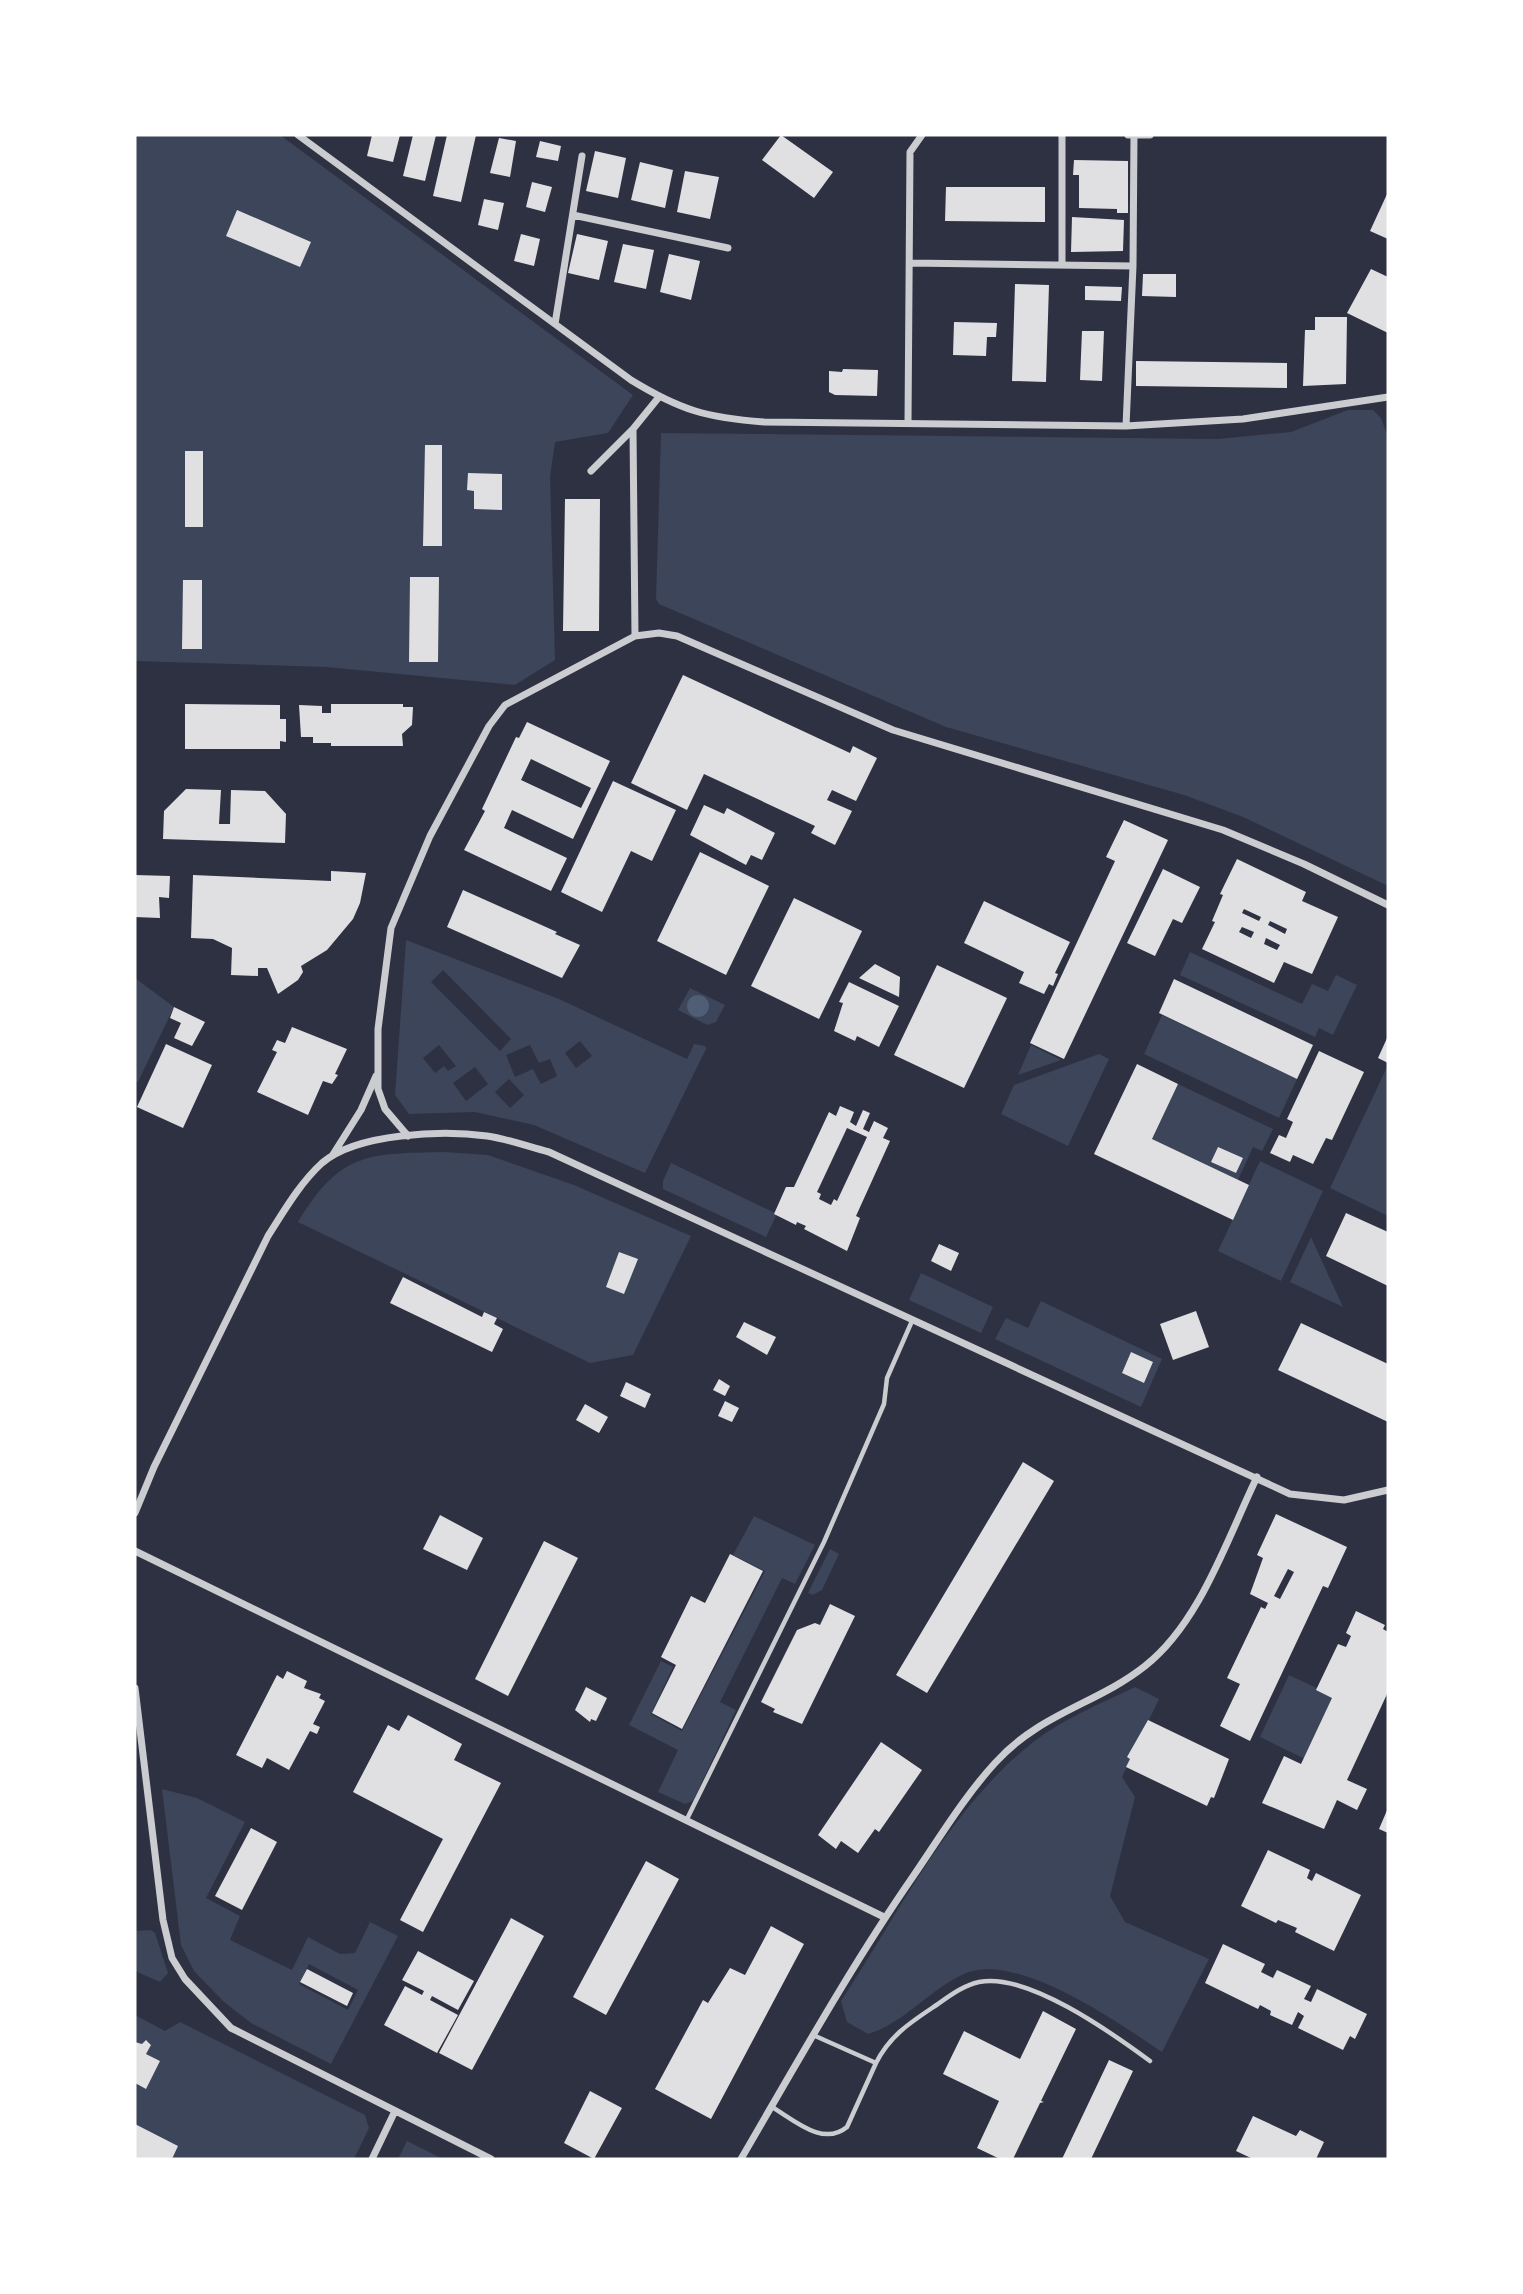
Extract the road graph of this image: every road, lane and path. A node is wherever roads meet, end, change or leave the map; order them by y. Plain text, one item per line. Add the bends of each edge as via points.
1 (298, 135) edge
2 (922, 135) edge
3 (1062, 135) edge
4 (1128, 135) edge
5 (1134, 135) edge
6 (1150, 135) edge
7 (582, 156) dead end
8 (573, 215) junction
9 (728, 248) dead end
10 (910, 263) junction
11 (1062, 265) junction
12 (1133, 266) junction
13 (555, 324) junction
14 (659, 397) junction
15 (1388, 398) edge
16 (908, 423) junction
17 (1126, 426) junction
18 (634, 429) junction
19 (591, 471) dead end
20 (635, 636) junction
21 (1388, 905) edge
22 (379, 1065) junction
23 (408, 1136) junction
24 (332, 1156) junction
25 (912, 1321) junction
26 (1257, 1477) junction
27 (1388, 1490) edge
28 (135, 1513) edge
29 (135, 1551) edge
30 (135, 1688) edge
31 (686, 1822) junction
32 (884, 1917) junction
33 (812, 2034) junction
34 (1150, 2061) dead end
35 (876, 2063) junction
36 (772, 2107) junction
37 (395, 2111) junction
38 (372, 2159) edge
39 (491, 2159) edge
40 (741, 2159) edge

1 - 13 street
2 - 10 street via 910,152
3 - 11 street
4 - 5 street
5 - 6 street
5 - 12 street
7 - 8 street
8 - 9 street
8 - 13 street
10 - 11 street
10 - 16 street
11 - 12 street
12 - 17 street
13 - 14 street
14 - 16 street via 687,411 724,419
14 - 18 street
15 - 17 street via 1243,419
16 - 17 street
18 - 19 street
18 - 20 street
20 - 21 street via 677,636 893,730 1223,830
20 - 22 street via 505,705 489,726 430,836 391,928 378,1029
22 - 23 street via 378,1089 386,1109
22 - 24 street via 370,1092
23 - 24 street via 367,1140
23 - 25 street via 487,1136 550,1152
24 - 28 street via 312,1174 268,1236
25 - 26 street
25 - 31 lane via 887,1378 884,1404 824,1542
26 - 27 street via 1290,1493 1344,1500
26 - 32 street via 1187,1622 1145,1666 1030,1731 995,1763
29 - 31 street
30 - 37 street via 163,1920 172,1958 185,1979 231,2028
31 - 32 street
32 - 33 street
33 - 35 lane
33 - 36 street
34 - 35 lane via 1104,2027 1052,2000 1008,1982 990,1981 962,1988 901,2029
35 - 36 lane via 847,2127 839,2134 818,2134
36 - 40 street
37 - 38 street
37 - 39 street

